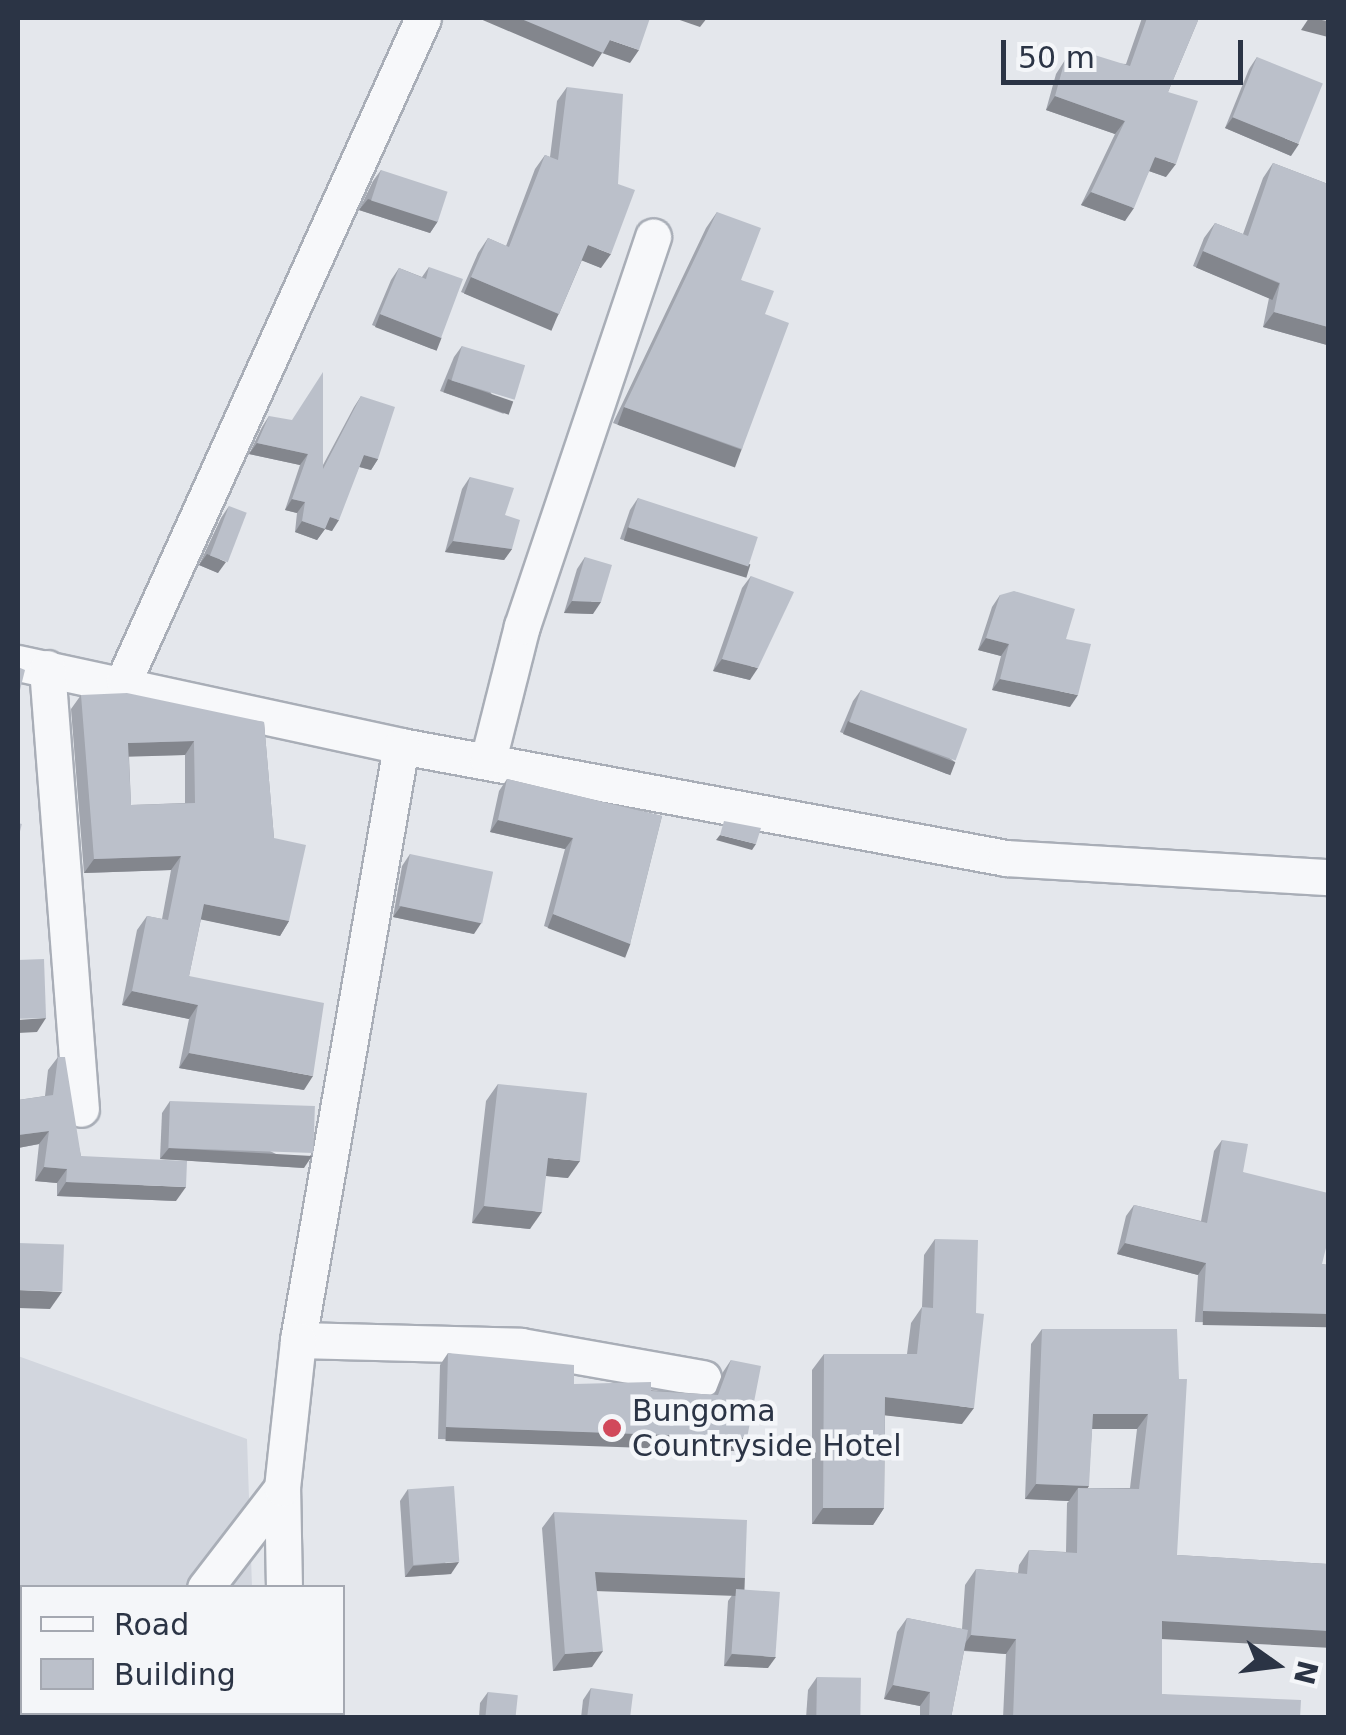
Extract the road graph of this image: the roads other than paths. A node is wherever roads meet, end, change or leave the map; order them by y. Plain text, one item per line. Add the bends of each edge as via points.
1 (423, 18) edge
2 (652, 236) dead end
3 (32, 666) edge
4 (124, 680) junction
5 (400, 746) junction
6 (488, 760) junction
7 (1328, 877) edge
8 (81, 1109) dead end
9 (298, 1340) junction
10 (703, 1378) dead end
11 (282, 1488) junction
12 (207, 1585) edge
13 (284, 1585) edge

1 - 4 street
2 - 6 street via 522,626
3 - 4 street
3 - 8 street
4 - 5 street
5 - 6 street
5 - 9 street
6 - 7 street via 1006,858
9 - 10 street via 521,1346
9 - 11 street
11 - 12 street
11 - 13 street

